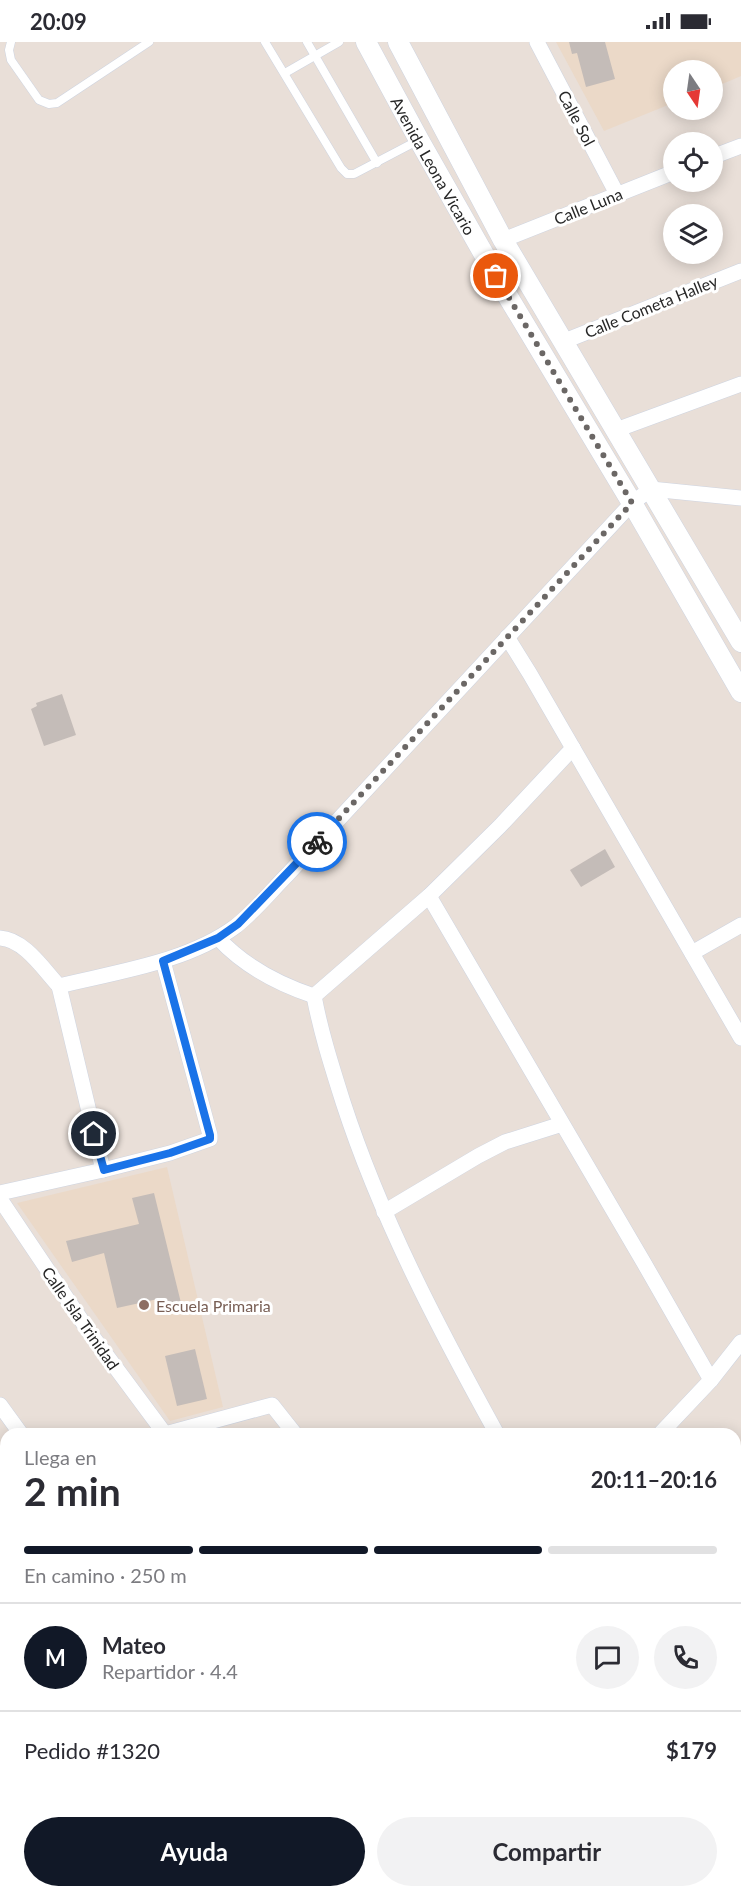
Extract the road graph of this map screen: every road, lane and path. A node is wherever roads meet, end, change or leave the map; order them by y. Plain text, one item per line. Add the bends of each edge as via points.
1 (11, 42) edge
2 (149, 42) edge
3 (265, 42) edge
4 (307, 42) edge
5 (339, 42) edge
6 (366, 42) edge
7 (398, 42) edge
8 (537, 42) edge
9 (315, 55) junction
10 (285, 73) junction
11 (419, 140) junction
12 (741, 146) edge
13 (723, 153) edge
14 (377, 163) junction
15 (663, 176) edge
16 (617, 194) junction
17 (503, 240) junction
18 (741, 271) edge
19 (562, 342) junction
20 (741, 384) edge
21 (616, 430) junction
22 (651, 489) junction
23 (741, 498) edge
24 (632, 503) junction
25 (507, 637) junction
26 (740, 638) edge
27 (741, 692) edge
28 (573, 748) junction
29 (429, 896) junction
30 (741, 925) edge
31 (0, 938) edge
32 (218, 938) junction
33 (692, 953) junction
34 (163, 961) junction
35 (59, 986) junction
36 (314, 996) junction
37 (741, 1038) edge
38 (562, 1124) junction
39 (104, 1170) junction
40 (0, 1193) edge
41 (0, 1199) edge
42 (384, 1212) junction
43 (741, 1342) edge
44 (711, 1380) junction
45 (0, 1405) edge
46 (17, 1428) edge
47 (160, 1428) edge
48 (187, 1428) edge
49 (291, 1428) edge
50 (494, 1428) edge
51 (666, 1428) edge

1 - 2 lane via 11,60 39,100 49,104 57,103
3 - 10 lane
4 - 9 lane
5 - 9 lane
6 - 11 street, Avenida Leona Vicario
7 - 17 street, Avenida Leona Vicario
8 - 16 street, Calle Sol
9 - 10 lane
9 - 14 lane
10 - 14 lane via 347,174
11 - 14 lane
11 - 24 street, Avenida Leona Vicario
12 - 13 street
15 - 16 street, Calle Luna
16 - 17 street, Calle Luna
17 - 19 street, Avenida Leona Vicario
18 - 19 street, Calle Cometa Halley
19 - 21 street, Avenida Leona Vicario
20 - 21 street
21 - 22 street, Avenida Leona Vicario
22 - 23 street
22 - 24 street
22 - 26 street, Avenida Leona Vicario
24 - 25 street
24 - 27 street, Avenida Leona Vicario
25 - 28 street
25 - 32 street via 288,874 238,924
28 - 29 street
28 - 33 street
29 - 36 street
29 - 38 street
30 - 33 street
31 - 35 street via 23,948
32 - 34 street
32 - 36 street via 249,964 286,986
33 - 37 street
34 - 35 street
34 - 39 street via 210,1139
35 - 39 street
36 - 42 street via 321,1034 354,1136
38 - 42 street via 505,1142
38 - 44 street
39 - 40 street
41 - 47 street, Calle Isla Trinidad via 90,1334
42 - 50 street via 437,1325
43 - 44 street
44 - 51 street
45 - 46 street
48 - 49 street via 272,1405

